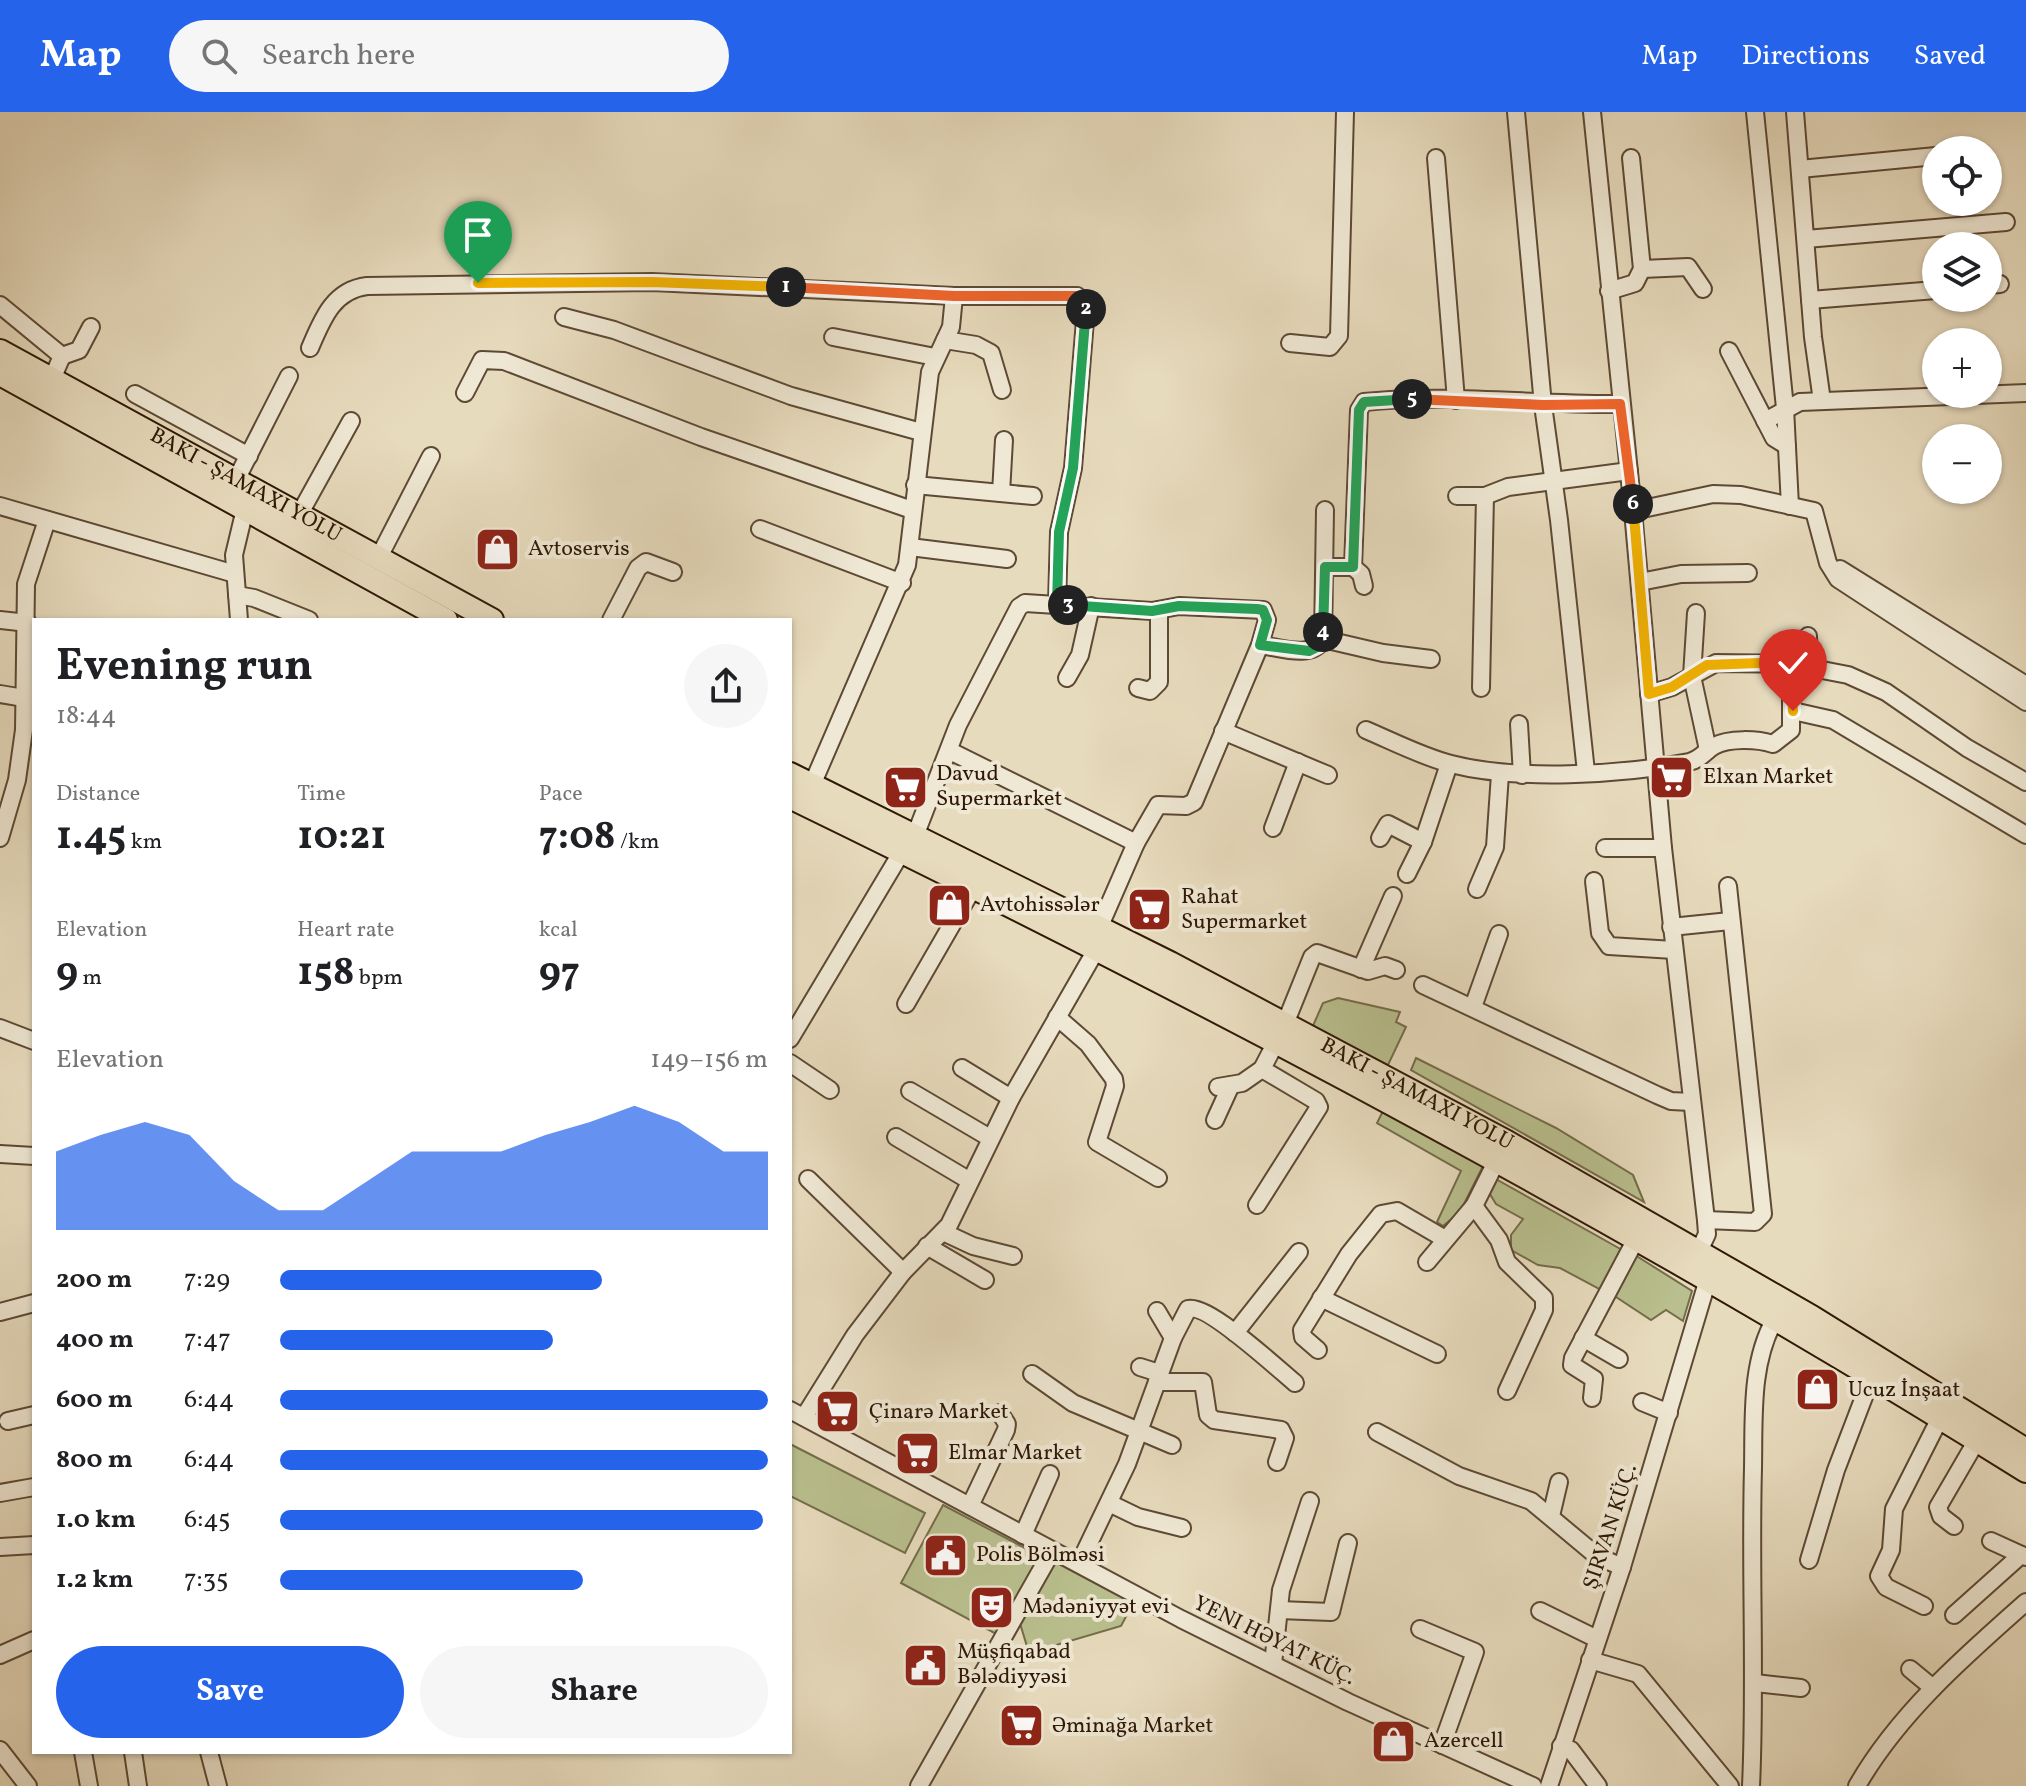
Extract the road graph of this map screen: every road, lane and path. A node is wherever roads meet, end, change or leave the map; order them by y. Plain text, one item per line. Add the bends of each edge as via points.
1 (1345, 112) edge
2 (1516, 112) edge
3 (1592, 112) edge
4 (1755, 112) edge
5 (1795, 112) edge
6 (1922, 157) edge
7 (1436, 158) dead end
8 (1631, 158) dead end
9 (1800, 169) junction
10 (2006, 222) dead end
11 (1806, 239) junction
12 (1642, 269) junction
13 (1703, 289) dead end
14 (1609, 291) junction
15 (1922, 291) edge
16 (954, 296) junction
17 (1810, 300) junction
18 (0, 305) edge
19 (564, 317) dead end
20 (91, 327) dead end
21 (833, 337) dead end
22 (945, 340) junction
23 (1290, 343) dead end
24 (310, 348) dead end
25 (0, 351) edge
26 (1729, 351) dead end
27 (62, 356) junction
28 (935, 357) junction
29 (0, 374) edge
30 (289, 376) dead end
31 (52, 379) junction
32 (1002, 390) dead end
33 (465, 393) dead end
34 (2026, 393) edge
35 (135, 394) dead end
36 (1456, 400) junction
37 (1822, 401) junction
38 (1620, 404) junction
39 (1543, 405) junction
40 (1785, 408) junction
41 (351, 421) dead end
42 (1765, 421) junction
43 (921, 432) junction
44 (1004, 440) dead end
45 (1787, 446) junction
46 (249, 456) junction
47 (431, 456) dead end
48 (1629, 471) junction
49 (236, 480) junction
50 (1552, 482) junction
51 (915, 485) junction
52 (1001, 493) junction
53 (1033, 496) dead end
54 (1457, 496) dead end
55 (1485, 496) junction
56 (0, 506) edge
57 (1790, 506) junction
58 (245, 509) junction
59 (912, 510) junction
60 (1325, 510) dead end
61 (1633, 511) junction
62 (299, 515) junction
63 (47, 520) junction
64 (760, 529) dead end
65 (910, 547) junction
66 (378, 559) junction
67 (1007, 559) dead end
68 (1828, 563) junction
69 (1325, 567) junction
70 (1353, 567) junction
71 (673, 572) dead end
72 (1748, 573) dead end
73 (235, 574) junction
74 (1640, 582) junction
75 (902, 583) junction
76 (1364, 586) dead end
77 (237, 595) junction
78 (1057, 604) junction
79 (1091, 606) junction
80 (1159, 610) junction
81 (1696, 613) dead end
82 (239, 618) edge
83 (304, 618) edge
84 (442, 618) edge
85 (488, 618) edge
86 (612, 618) edge
87 (0, 620) edge
88 (28, 623) junction
89 (1808, 636) dead end
90 (1323, 639) junction
91 (1260, 645) junction
92 (1431, 659) dead end
93 (1791, 664) junction
94 (1809, 666) junction
95 (1692, 676) junction
96 (1067, 678) dead end
97 (2026, 685) edge
98 (1138, 688) dead end
99 (1481, 688) dead end
100 (0, 694) edge
101 (1649, 694) junction
102 (24, 698) junction
103 (2026, 702) edge
104 (1793, 711) junction
105 (1519, 724) dead end
106 (1366, 730) dead end
107 (29, 731) edge
108 (1223, 731) junction
109 (1708, 750) junction
110 (950, 751) junction
111 (1298, 762) junction
112 (1449, 764) junction
113 (1655, 766) junction
114 (1586, 772) junction
115 (1500, 774) junction
116 (792, 775) edge
117 (1328, 775) dead end
118 (1522, 775) junction
119 (2026, 782) edge
120 (812, 785) junction
121 (792, 798) edge
122 (1273, 828) dead end
123 (2026, 835) edge
124 (0, 838) edge
125 (1380, 838) dead end
126 (1423, 842) junction
127 (1136, 843) junction
128 (908, 844) junction
129 (1605, 848) dead end
130 (1663, 848) junction
131 (1407, 874) dead end
132 (1594, 881) dead end
133 (1728, 886) dead end
134 (973, 888) junction
135 (1477, 889) dead end
136 (1393, 896) dead end
137 (1730, 921) junction
138 (1671, 927) junction
139 (1499, 934) dead end
140 (1098, 939) junction
141 (1674, 950) junction
142 (1361, 969) junction
143 (1396, 970) dead end
144 (1423, 985) dead end
145 (906, 1004) dead end
146 (1473, 1007) junction
147 (1057, 1017) junction
148 (0, 1028) edge
149 (1281, 1033) junction
150 (792, 1036) edge
151 (32, 1040) edge
152 (792, 1064) edge
153 (962, 1068) dead end
154 (1262, 1069) junction
155 (830, 1090) dead end
156 (910, 1091) dead end
157 (1011, 1098) junction
158 (1691, 1102) junction
159 (1215, 1120) dead end
160 (896, 1137) dead end
161 (990, 1138) junction
162 (0, 1154) edge
163 (32, 1156) edge
164 (1497, 1160) junction
165 (1158, 1178) dead end
166 (808, 1179) dead end
167 (970, 1181) junction
168 (1257, 1205) dead end
169 (1474, 1206) junction
170 (1706, 1220) junction
171 (943, 1232) junction
172 (1445, 1239) junction
173 (1636, 1239) junction
174 (927, 1246) junction
175 (1699, 1251) junction
176 (1299, 1252) dead end
177 (1013, 1256) dead end
178 (1427, 1262) dead end
179 (903, 1272) junction
180 (1708, 1279) junction
181 (985, 1280) dead end
182 (1321, 1298) junction
183 (32, 1303) edge
184 (0, 1311) edge
185 (1157, 1311) dead end
186 (1775, 1319) junction
187 (1235, 1333) junction
188 (1173, 1338) junction
189 (1583, 1338) junction
190 (1318, 1350) dead end
191 (1437, 1354) dead end
192 (1619, 1359) dead end
193 (1140, 1367) dead end
194 (1032, 1374) dead end
195 (1872, 1376) junction
196 (1158, 1378) junction
197 (1295, 1383) dead end
198 (1507, 1391) dead end
199 (1592, 1398) dead end
200 (1642, 1402) dead end
201 (1000, 1413) dead end
202 (1669, 1413) junction
203 (32, 1415) edge
204 (794, 1415) edge
205 (1940, 1418) junction
206 (8, 1421) dead end
207 (1377, 1432) dead end
208 (1140, 1433) junction
209 (1977, 1440) junction
210 (1172, 1445) dead end
211 (2026, 1450) edge
212 (1277, 1462) dead end
213 (2026, 1471) edge
214 (1050, 1474) dead end
215 (1559, 1482) dead end
216 (32, 1487) edge
217 (0, 1493) edge
218 (1310, 1501) dead end
219 (1109, 1503) junction
220 (970, 1506) junction
221 (1551, 1516) junction
222 (1954, 1526) dead end
223 (1182, 1528) dead end
224 (1023, 1535) junction
225 (1991, 1541) dead end
226 (1348, 1543) dead end
227 (32, 1545) edge
228 (0, 1547) edge
229 (1052, 1551) junction
230 (2023, 1556) edge
231 (1809, 1560) dead end
232 (1079, 1564) junction
233 (1622, 1567) junction
234 (2026, 1602) edge
235 (1924, 1606) dead end
236 (1279, 1610) junction
237 (1540, 1611) dead end
238 (1954, 1615) dead end
239 (1420, 1629) dead end
240 (1597, 1639) junction
241 (32, 1641) edge
242 (0, 1655) edge
243 (1590, 1660) junction
244 (1273, 1664) junction
245 (1910, 1669) dead end
246 (1755, 1683) junction
247 (1801, 1688) dead end
248 (1933, 1688) junction
249 (1442, 1745) junction
250 (1561, 1746) junction
251 (0, 1750) edge
252 (83, 1754) edge
253 (133, 1754) edge
254 (210, 1754) edge
255 (28, 1786) edge
256 (89, 1786) edge
257 (138, 1786) edge
258 (218, 1786) edge
259 (919, 1786) edge
260 (1533, 1786) edge
261 (1549, 1786) edge
262 (1598, 1786) edge
263 (1730, 1786) edge
264 (1751, 1786) edge
265 (1857, 1786) edge

1 - 23 street via 1339,336 1330,347
2 - 39 street
3 - 14 street
4 - 40 street
5 - 9 street
6 - 9 street
7 - 36 street
8 - 12 street
9 - 11 street
10 - 11 street
11 - 17 street
12 - 13 street via 1688,267
12 - 14 street via 1635,283
14 - 38 street
15 - 17 street
16 - 22 street
16 - 24 street via 652,282 367,286 344,293 331,306
16 - 78 street via 1077,296 1084,301 1076,438 1059,532
17 - 37 street
18 - 27 street
19 - 43 street via 614,330 791,396
20 - 27 street via 79,350
21 - 28 street
22 - 28 street
22 - 32 street via 991,353
25 - 31 highway
26 - 42 street
27 - 31 street
28 - 43 street
29 - 58 highway
30 - 46 street
31 - 49 highway
33 - 59 street via 482,360 504,361
34 - 37 street
35 - 46 street
36 - 39 street
36 - 70 street via 1361,405
37 - 40 street
38 - 39 street
38 - 48 street
39 - 50 street
40 - 42 street
40 - 45 street
41 - 62 street
42 - 45 street via 1778,442
43 - 51 street
44 - 52 street
45 - 57 street
46 - 49 street
47 - 66 street
48 - 50 street
48 - 61 street
49 - 62 highway
50 - 55 street via 1508,487
50 - 114 street
51 - 52 street
51 - 59 street
52 - 53 street
54 - 55 street
55 - 99 street
56 - 63 street
57 - 61 street via 1713,494
57 - 68 street via 1814,511
58 - 73 street via 236,541
58 - 84 highway
59 - 65 street
60 - 69 street
61 - 74 street
62 - 66 highway
63 - 73 street
63 - 88 street via 26,584
64 - 75 street
65 - 67 street
65 - 75 street
66 - 85 highway
68 - 97 street
68 - 103 street via 1853,591
69 - 70 street
69 - 90 street
70 - 76 street
71 - 86 street via 646,562 638,568
72 - 74 street via 1681,574
73 - 77 street
74 - 101 street
75 - 120 street
77 - 82 street
77 - 83 street
78 - 79 street
78 - 110 street via 1019,607 958,725
79 - 80 street
79 - 96 street via 1080,655
80 - 91 street via 1263,610 1267,620
80 - 98 street via 1159,682 1150,691
81 - 95 street
87 - 88 street
88 - 102 street
89 - 94 street
90 - 91 street via 1309,651
90 - 92 street
91 - 108 street
93 - 94 street
93 - 95 street via 1716,663
93 - 104 street
94 - 119 street via 1886,692
95 - 101 street
95 - 109 street
100 - 102 street
101 - 113 street
102 - 107 street
104 - 109 street via 1791,730 1782,740 1727,742
104 - 123 street via 1833,720
105 - 118 street
106 - 112 street
107 - 124 street
108 - 111 street
108 - 127 street via 1194,802 1158,805
109 - 113 street via 1692,762
110 - 127 street
110 - 128 street
111 - 117 street
111 - 122 street
112 - 115 street
112 - 126 street
113 - 114 street
113 - 130 street
114 - 118 street
115 - 118 street
115 - 135 street via 1495,847
116 - 120 highway
120 - 128 highway
121 - 128 highway
125 - 126 street via 1388,824
126 - 131 street
127 - 140 street
128 - 134 highway
128 - 140 highway
128 - 150 street
129 - 130 street
130 - 138 street
132 - 141 street via 1600,933 1609,946
133 - 137 street
134 - 140 highway
134 - 145 street
136 - 142 street
137 - 138 street
137 - 170 street via 1763,1214 1755,1222
138 - 141 street
139 - 146 street
140 - 147 street
140 - 149 highway
141 - 158 street
142 - 143 street
142 - 149 street via 1317,953
144 - 146 street
146 - 158 street via 1657,1095
147 - 157 street
147 - 165 street via 1088,1044 1114,1079 1097,1142
148 - 151 street
149 - 154 street
149 - 164 highway
149 - 175 highway via 1494,1135
152 - 155 street
153 - 157 street
154 - 159 street via 1252,1078 1225,1086
154 - 168 street via 1319,1107
156 - 161 street
157 - 161 street
158 - 170 street
160 - 167 street
161 - 167 street
162 - 163 street
164 - 169 street
164 - 173 highway
166 - 179 street
167 - 171 street
169 - 172 street
169 - 198 street via 1499,1240 1507,1262 1544,1298 1544,1310
170 - 175 street via 1707,1234
171 - 174 street
171 - 177 street
172 - 178 street
172 - 182 street via 1397,1211 1381,1214
173 - 180 highway
173 - 189 street
174 - 179 street
174 - 181 street
175 - 211 highway
176 - 187 street
179 - 204 street
180 - 186 highway
180 - 202 street, ŞIRVAN KÜÇ.
182 - 190 street via 1302,1330
182 - 191 street
183 - 184 street
185 - 188 street
186 - 195 highway
186 - 246 street via 1760,1349 1755,1405 1750,1571
187 - 188 street via 1192,1307
187 - 197 street
188 - 196 street
189 - 192 street
189 - 199 street via 1572,1365 1594,1379
193 - 196 street
194 - 208 street via 1073,1403
195 - 205 highway
195 - 231 street
196 - 208 street
196 - 212 street via 1203,1382 1208,1415 1214,1420 1281,1430 1285,1438
200 - 202 street
201 - 220 street via 1006,1430
202 - 233 street, ŞIRVAN KÜÇ.
203 - 206 street
204 - 220 street, YENI HƏYAT KÜÇ.
205 - 209 highway
205 - 235 street via 1894,1509 1891,1550 1879,1576 1886,1587
207 - 221 street via 1459,1476 1531,1501
208 - 210 street
208 - 219 street
209 - 213 highway
209 - 222 street via 1938,1507
214 - 224 street
215 - 221 street
216 - 217 street
218 - 236 street via 1291,1549
219 - 223 street
219 - 232 street
220 - 224 street, YENI HƏYAT KÜÇ.
221 - 233 street via 1597,1556
224 - 229 street, YENI HƏYAT KÜÇ.
225 - 230 street
226 - 236 street via 1331,1612
227 - 228 street
229 - 232 street, YENI HƏYAT KÜÇ.
229 - 259 street
230 - 238 street
232 - 244 street, YENI HƏYAT KÜÇ.
233 - 240 street, ŞIRVAN KÜÇ.
234 - 248 street
236 - 244 street
237 - 240 street
239 - 249 street via 1475,1652
240 - 243 street, ŞIRVAN KÜÇ.
241 - 242 street
243 - 250 street, ŞIRVAN KÜÇ.
243 - 263 street via 1638,1674
244 - 249 street, YENI HƏYAT KÜÇ.
245 - 248 street
246 - 247 street
246 - 264 street
248 - 265 street
249 - 260 street, YENI HƏYAT KÜÇ.
250 - 261 street, ŞIRVAN KÜÇ.
250 - 262 street via 1571,1750
251 - 255 street
252 - 256 street
253 - 257 street
254 - 258 street

